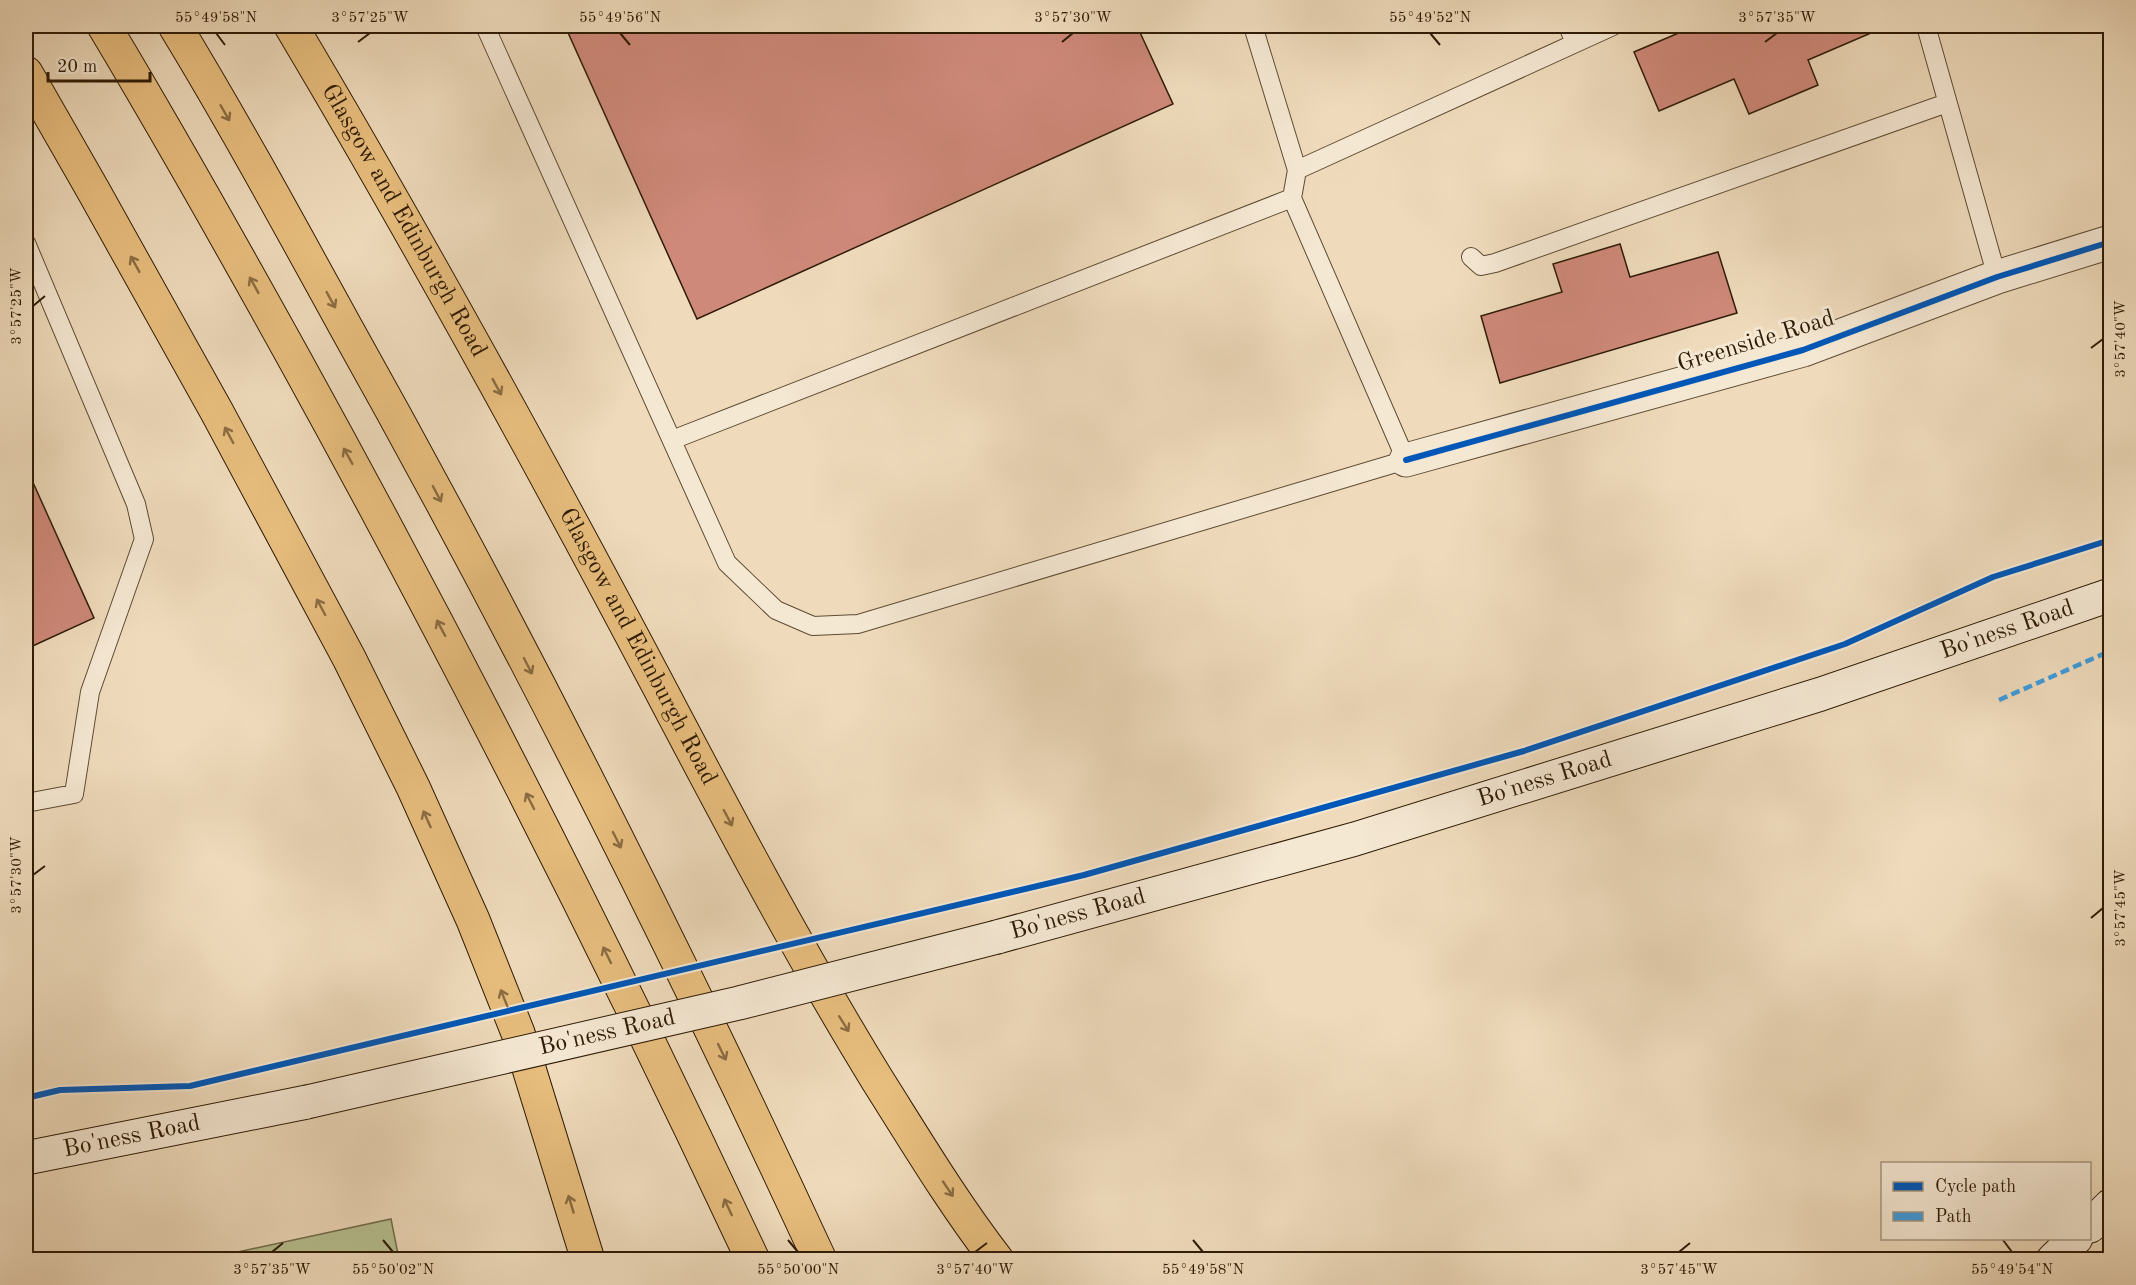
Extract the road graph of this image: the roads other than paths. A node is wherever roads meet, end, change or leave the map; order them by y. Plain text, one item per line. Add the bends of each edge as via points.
1 (104, 26) edge
2 (175, 26) edge
3 (291, 26) edge
4 (484, 26) edge
5 (1253, 26) edge
6 (1568, 26) edge
7 (1613, 26) edge
8 (1926, 26) edge
9 (1575, 43) junction
10 (26, 73) edge
11 (1947, 103) junction
12 (1297, 170) junction
13 (1292, 198) junction
14 (2110, 242) edge
15 (26, 243) edge
16 (1470, 257) dead end
17 (1997, 277) junction
18 (672, 440) junction
19 (1406, 460) junction
20 (2110, 595) edge
21 (26, 803) edge
22 (26, 1158) edge
23 (2110, 1206) edge
24 (2091, 1225) edge
25 (2075, 1240) edge
26 (588, 1260) edge
27 (753, 1260) edge
28 (820, 1260) edge
29 (997, 1260) edge
30 (2053, 1260) edge

27 -> 1 highway via 632,1006 450,644 237,254
2 -> 28 highway via 410,442 511,633 691,988
3 -> 29 highway, Glasgow and Edinburgh Road via 437,277 755,870 905,1125
4 - 18 lane
5 - 12 lane
6 - 9 lane
7 - 9 lane
8 - 11 lane
9 - 12 lane
26 -> 10 highway via 518,1033 413,787 349,658 222,422
11 - 16 lane via 1495,264 1481,266
11 - 17 lane
12 - 13 lane
13 - 18 lane
13 - 19 lane
14 - 17 main road, Greenside Road
15 - 21 lane via 136,504 144,539 90,692 75,794
17 - 19 main road, Greenside Road via 1803,350
18 - 19 lane via 728,563 776,610 813,626 858,624
20 - 22 main road, Bo'ness Road, bridge via 1821,694 1355,839 997,937 739,1003 307,1102
23 - 24 main road
25 - 30 main road

